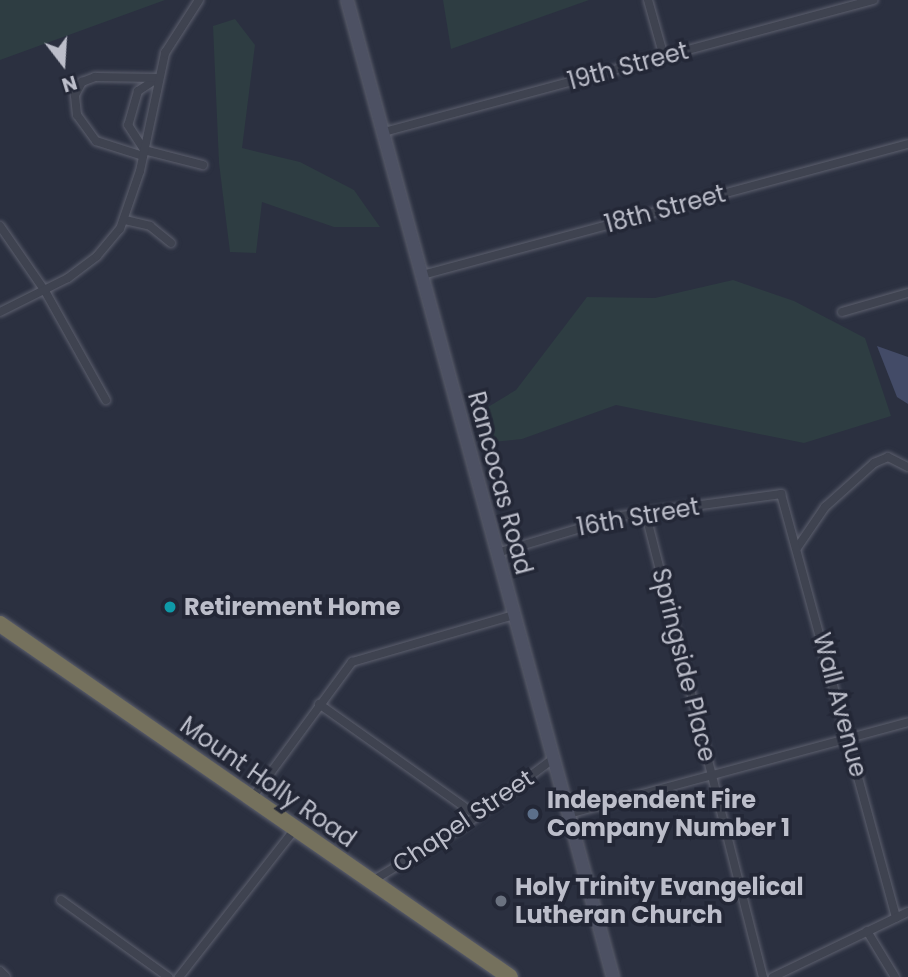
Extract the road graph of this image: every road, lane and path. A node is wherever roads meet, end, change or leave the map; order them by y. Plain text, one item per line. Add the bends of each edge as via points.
1 (198, 0) edge
2 (347, 0) edge
3 (648, 0) edge
4 (873, 0) edge
5 (664, 57) junction
6 (158, 78) junction
7 (384, 132) junction
8 (908, 144) edge
9 (143, 153) junction
10 (203, 165) dead end
11 (125, 220) junction
12 (0, 226) edge
13 (171, 243) dead end
14 (422, 275) junction
15 (46, 291) junction
16 (908, 293) edge
17 (0, 312) edge
18 (842, 312) dead end
19 (106, 400) dead end
20 (908, 467) edge
21 (781, 494) joint
22 (646, 515) junction
23 (797, 548) junction
24 (497, 553) junction
25 (514, 615) junction
26 (0, 624) edge
27 (319, 704) junction
28 (908, 722) edge
29 (849, 738) junction
30 (553, 759) junction
31 (712, 775) junction
32 (252, 798) junction
33 (568, 814) junction
34 (476, 815) junction
35 (295, 829) junction
36 (372, 881) junction
37 (61, 900) dead end
38 (908, 912) edge
39 (896, 918) junction
40 (867, 931) junction
41 (0, 971) edge
42 (6, 977) edge
43 (168, 977) edge
44 (178, 977) edge
45 (510, 977) edge
46 (613, 977) edge
47 (763, 977) edge
48 (773, 977) edge
49 (895, 977) edge

1 - 6 street via 173,37
2 - 7 main road, Rancocas Road
3 - 5 street
4 - 5 street, 19th Street
5 - 7 street, 19th Street
6 - 9 street
6 - 9 street via 138,91 128,125
6 - 9 street via 95,76 82,82 75,95 80,122 96,141
7 - 14 main road, Rancocas Road
8 - 14 street, 18th Street
9 - 10 street
9 - 11 street
11 - 13 street via 150,226
11 - 15 street via 97,256
12 - 15 street
14 - 24 main road, Rancocas Road
15 - 17 street
15 - 19 street
16 - 18 street
20 - 23 street via 888,457 867,468 825,507
21 - 22 street, 16th Street
21 - 23 street, Wall Avenue
22 - 24 street, 16th Street via 577,526
22 - 31 street, Springside Place
23 - 29 street, Wall Avenue
24 - 25 main road, Rancocas Road
25 - 27 street via 359,659 340,674
25 - 30 main road, Rancocas Road
26 - 32 highway, Mount Holly Road
27 - 32 street
27 - 34 street
28 - 29 street
29 - 31 street
29 - 39 street, Wall Avenue
30 - 33 main road, Rancocas Road
30 - 34 street, Chapel Street
31 - 33 street
31 - 47 street, Springside Place
32 - 35 highway, Mount Holly Road
33 - 46 main road, Rancocas Road
34 - 36 street, Chapel Street
35 - 36 highway, Mount Holly Road
35 - 44 street
36 - 45 highway, Mount Holly Road
37 - 43 street
38 - 39 street
39 - 40 street
40 - 48 street
40 - 49 street
41 - 42 street

